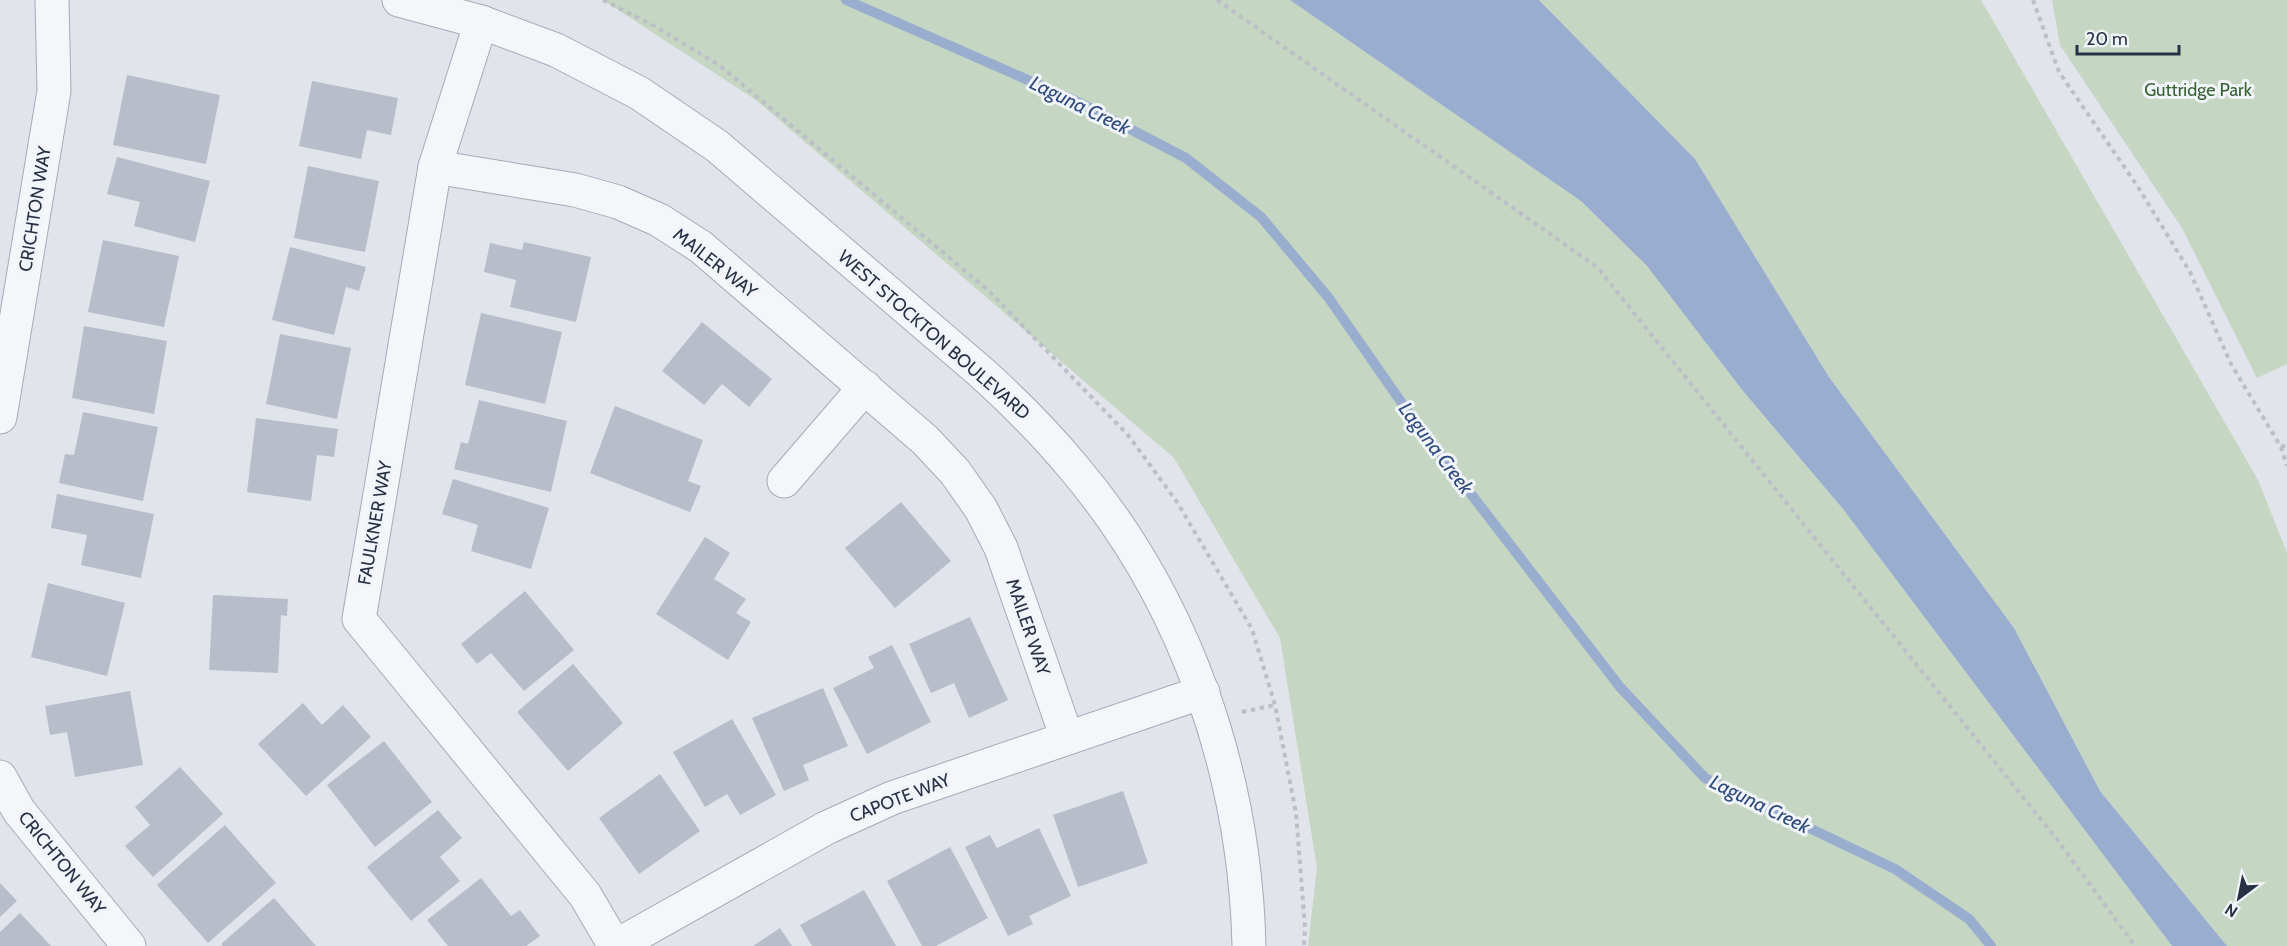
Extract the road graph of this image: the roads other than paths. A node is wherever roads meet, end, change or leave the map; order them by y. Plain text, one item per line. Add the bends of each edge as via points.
1 (52, 0) edge
2 (399, 0) edge
3 (481, 22) junction
4 (435, 166) junction
5 (865, 387) junction
6 (0, 417) edge
7 (783, 481) dead end
8 (1203, 692) junction
9 (1067, 738) junction
10 (0, 777) edge
11 (129, 946) edge
12 (616, 946) edge
13 (1249, 946) edge

1 - 6 street, CRICHTON WAY via 54,91
2 - 3 street, WEST STOCKTON BOULEVARD
3 - 4 street, FAULKNER WAY
3 - 8 street, WEST STOCKTON BOULEVARD via 555,50 639,93 717,146 1021,409 1075,469 1124,534 1171,616
4 - 5 street, MAILER WAY via 575,190 618,202 659,220 701,247
4 - 12 street, FAULKNER WAY via 359,619 585,895
5 - 7 street
5 - 9 street, MAILER WAY via 925,440 981,508 1001,549
8 - 9 street, CAPOTE WAY
8 - 13 street, WEST STOCKTON BOULEVARD via 1238,820
9 - 12 street, CAPOTE WAY via 892,798 826,828
10 - 11 street, CRICHTON WAY via 19,811

